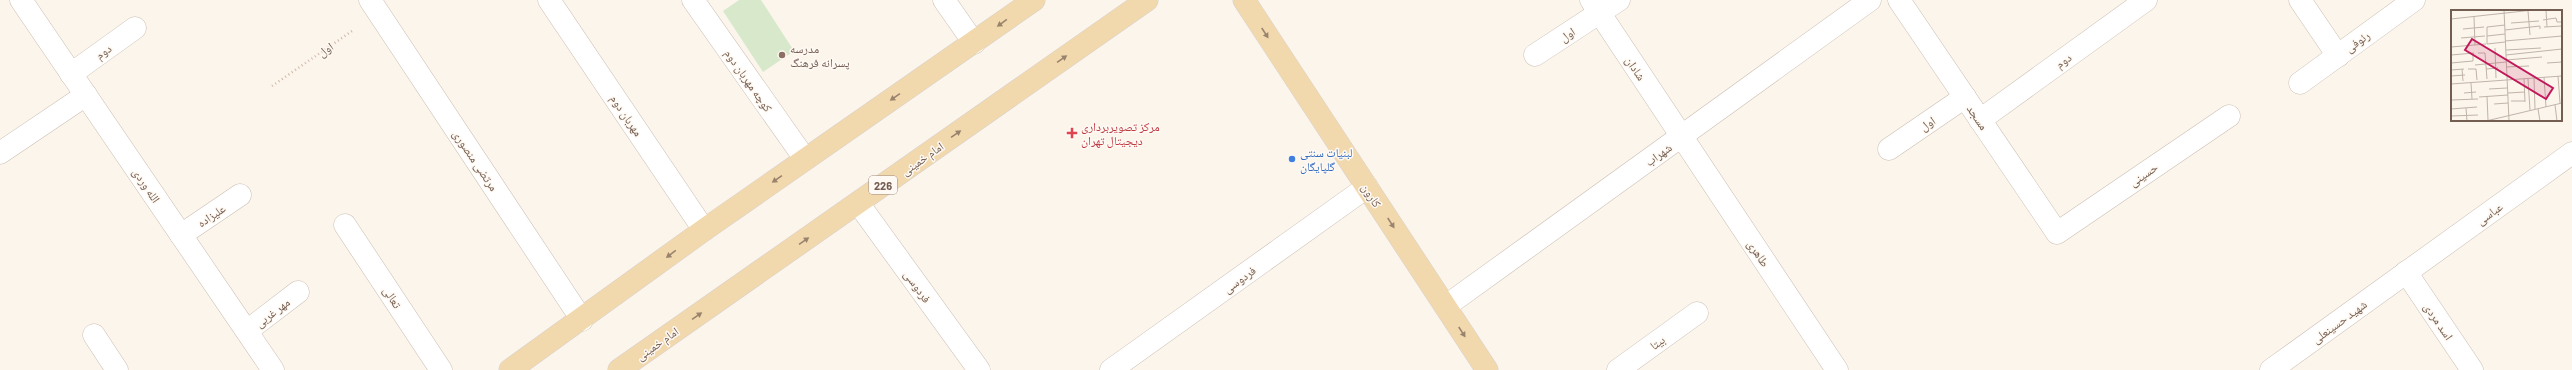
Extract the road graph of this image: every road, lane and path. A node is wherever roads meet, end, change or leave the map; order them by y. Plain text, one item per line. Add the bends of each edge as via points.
1 (21, 0) edge
2 (549, 0) edge
3 (693, 0) edge
4 (944, 0) edge
5 (1034, 0) edge
6 (1147, 0) edge
7 (1244, 0) edge
8 (1618, 0) edge
9 (1870, 0) edge
10 (1899, 0) edge
11 (2146, 0) edge
12 (2300, 0) edge
13 (2414, 0) edge
14 (374, 6) edge
15 (1595, 6) edge
16 (135, 28) dead end
17 (974, 43) junction
18 (1535, 55) dead end
19 (2338, 56) junction
20 (71, 74) junction
21 (2300, 83) dead end
22 (272, 86) dead end
23 (86, 96) junction
24 (1965, 97) junction
25 (2229, 116) dead end
26 (1980, 120) junction
27 (1682, 137) junction
28 (1889, 149) dead end
29 (0, 153) edge
30 (2572, 153) edge
31 (805, 159) junction
32 (1367, 187) junction
33 (240, 195) dead end
34 (858, 203) junction
35 (345, 225) dead end
36 (704, 230) junction
37 (2057, 233) joint
38 (181, 235) junction
39 (2406, 272) junction
40 (298, 292) dead end
41 (1446, 306) junction
42 (1697, 313) dead end
43 (582, 320) junction
44 (246, 331) junction
45 (94, 336) dead end
46 (1481, 368) edge
47 (117, 370) edge
48 (273, 370) edge
49 (441, 370) edge
50 (510, 370) edge
51 (619, 370) edge
52 (979, 370) edge
53 (1111, 370) edge
54 (1618, 370) edge
55 (1836, 370) edge
56 (2271, 370) edge
57 (2472, 370) edge

1 - 20 street, الله وردی
2 - 36 street, مهربان دوم
3 - 31 street, کوچه مهربان دوم
4 - 17 street
5 -> 17 main road
34 -> 6 main road, امام خمینی / 226
7 -> 32 main road, کارون
8 - 15 street, اول
9 - 27 street, شهراب
10 - 24 street, مسجد
11 - 26 street, دوم
12 - 19 street
13 - 19 street, رئوفی
14 - 22 path, اول
14 - 43 street, مرتضی منصوری
15 - 18 street, اول
15 - 27 street, شادان
16 - 20 street, دوم
17 -> 31 main road
19 - 21 street, رئوفی
20 - 23 street, الله وردی
23 - 29 street
23 - 38 street, الله وردی
24 - 26 street, مسجد
24 - 28 street, اول
25 - 37 street, حسینی
26 - 37 street, مسجد
27 - 41 street, شهراب
27 - 55 street, طاهری
30 - 39 street, عباسی
31 -> 36 main road
32 -> 41 main road, کارون
32 - 53 street, فردوسی
33 - 38 street, علیزاده
51 -> 34 main road, امام خمینی / 226
34 - 52 street, فردوسی
35 - 49 street, تعالی
36 -> 43 main road
38 - 44 street, الله وردی
39 - 56 street, شهید حسینعلی
39 - 57 street, اسد مردی
40 - 44 street, مهر غربی
41 -> 46 main road, کارون
42 - 54 street, بیتا
43 - 50 main road
44 - 48 street, الله وردی
45 - 47 street

